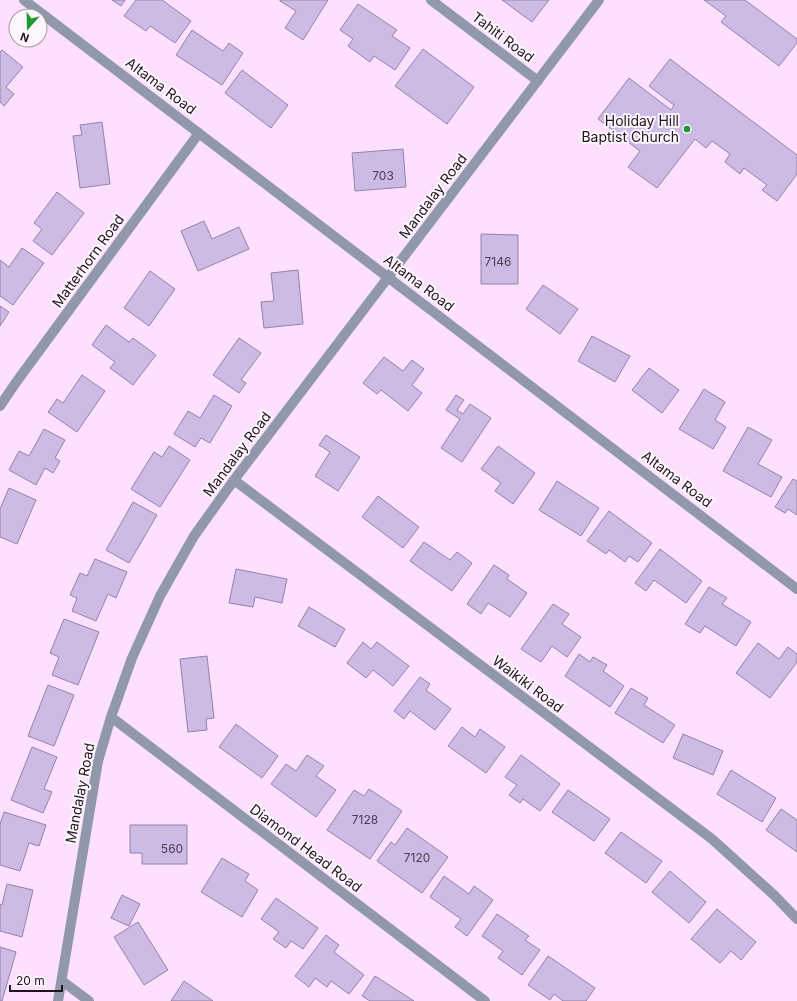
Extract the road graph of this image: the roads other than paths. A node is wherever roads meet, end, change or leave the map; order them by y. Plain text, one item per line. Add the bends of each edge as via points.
1 (24, 0) edge
2 (431, 0) edge
3 (599, 0) edge
4 (538, 81) junction
5 (199, 133) junction
6 (389, 278) junction
7 (0, 406) edge
8 (234, 480) junction
9 (797, 589) edge
10 (111, 717) junction
11 (797, 919) edge
12 (62, 981) junction
13 (58, 1001) edge
14 (89, 1001) edge
15 (484, 1001) edge

1 - 5 street, Altama Road
2 - 4 street, Tahiti Road
3 - 4 street, Mandalay Road
4 - 6 street, Mandalay Road
5 - 6 street, Altama Road
5 - 7 street, Matterhorn Road
6 - 8 street, Mandalay Road
6 - 9 street, Altama Road
8 - 10 street, Mandalay Road via 194,536 160,596 132,658
8 - 11 street, Waikiki Road via 712,840
10 - 12 street, Mandalay Road via 98,761
10 - 15 street, Diamond Head Road
12 - 13 street, Mandalay Road
12 - 14 street

